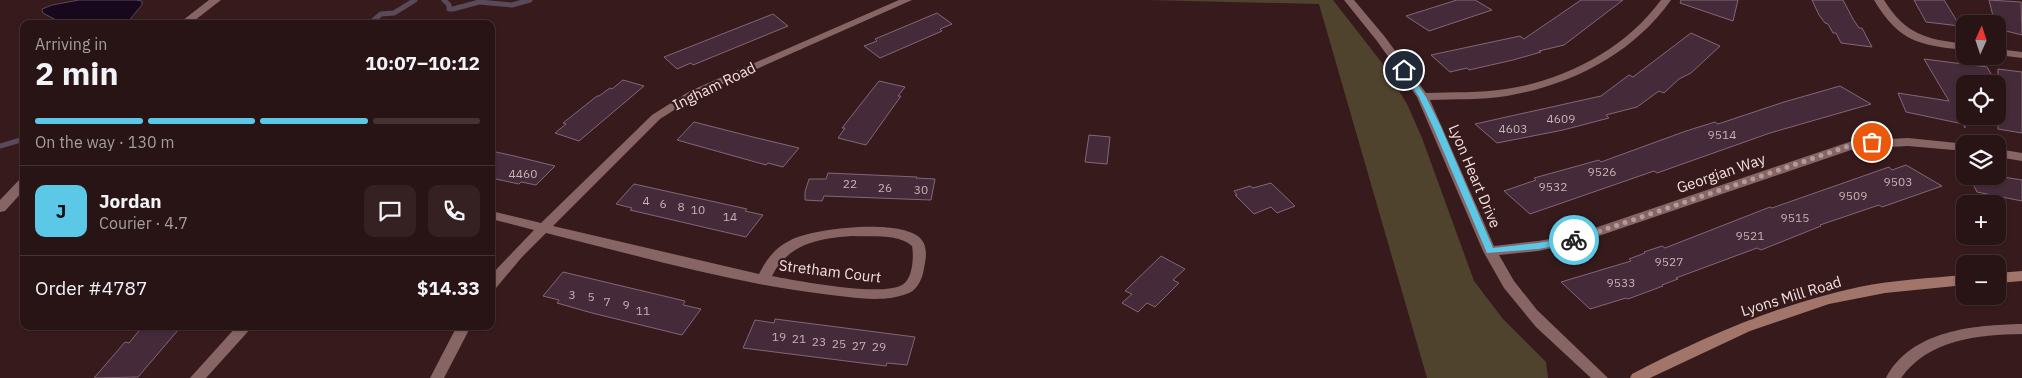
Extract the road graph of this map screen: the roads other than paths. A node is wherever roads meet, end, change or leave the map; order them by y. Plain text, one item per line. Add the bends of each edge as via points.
1 (216, 0) edge
2 (907, 0) edge
3 (1666, 0) edge
4 (1879, 0) edge
5 (1354, 1) edge
6 (188, 20) edge
7 (1956, 45) edge
8 (2006, 53) edge
9 (2022, 55) edge
10 (1423, 97) junction
11 (1956, 147) edge
12 (2006, 154) edge
13 (2022, 157) edge
14 (20, 186) edge
15 (0, 208) edge
16 (495, 216) edge
17 (543, 229) junction
18 (1490, 251) junction
19 (2022, 276) edge
20 (2006, 277) edge
21 (495, 280) edge
22 (763, 280) junction
23 (1956, 281) edge
24 (2022, 328) edge
25 (242, 330) edge
26 (462, 330) edge
27 (197, 378) edge
28 (437, 378) edge
29 (1601, 378) edge
30 (1637, 378) edge
31 (1893, 378) edge

1 - 6 street
2 - 17 street, Ingham Road via 677,103 643,129
3 - 10 street via 1650,22 1616,50 1562,77 1518,90
4 - 7 street via 1889,19 1911,36
5 - 10 street, Lyon Heart Drive
8 - 9 street
10 - 18 street, Lyon Heart Drive
11 - 18 street, Georgian Way via 1915,141 1852,145 1576,240
12 - 13 street
14 - 15 street
16 - 17 street, Stretham Court
17 - 21 street, Ingham Road
17 - 22 street, Stretham Court
18 - 29 street, Lyon Heart Drive via 1523,304
19 - 20 main road
22 - 22 street, Stretham Court via 877,295 894,294 913,282 917,273 918,244 898,235 850,230 820,234 792,245 782,253
23 - 30 main road, Lyons Mill Road via 1860,292 1785,313 1696,347
24 - 31 street via 1986,331 1938,343 1918,352 1899,367
25 - 27 street
26 - 28 street

